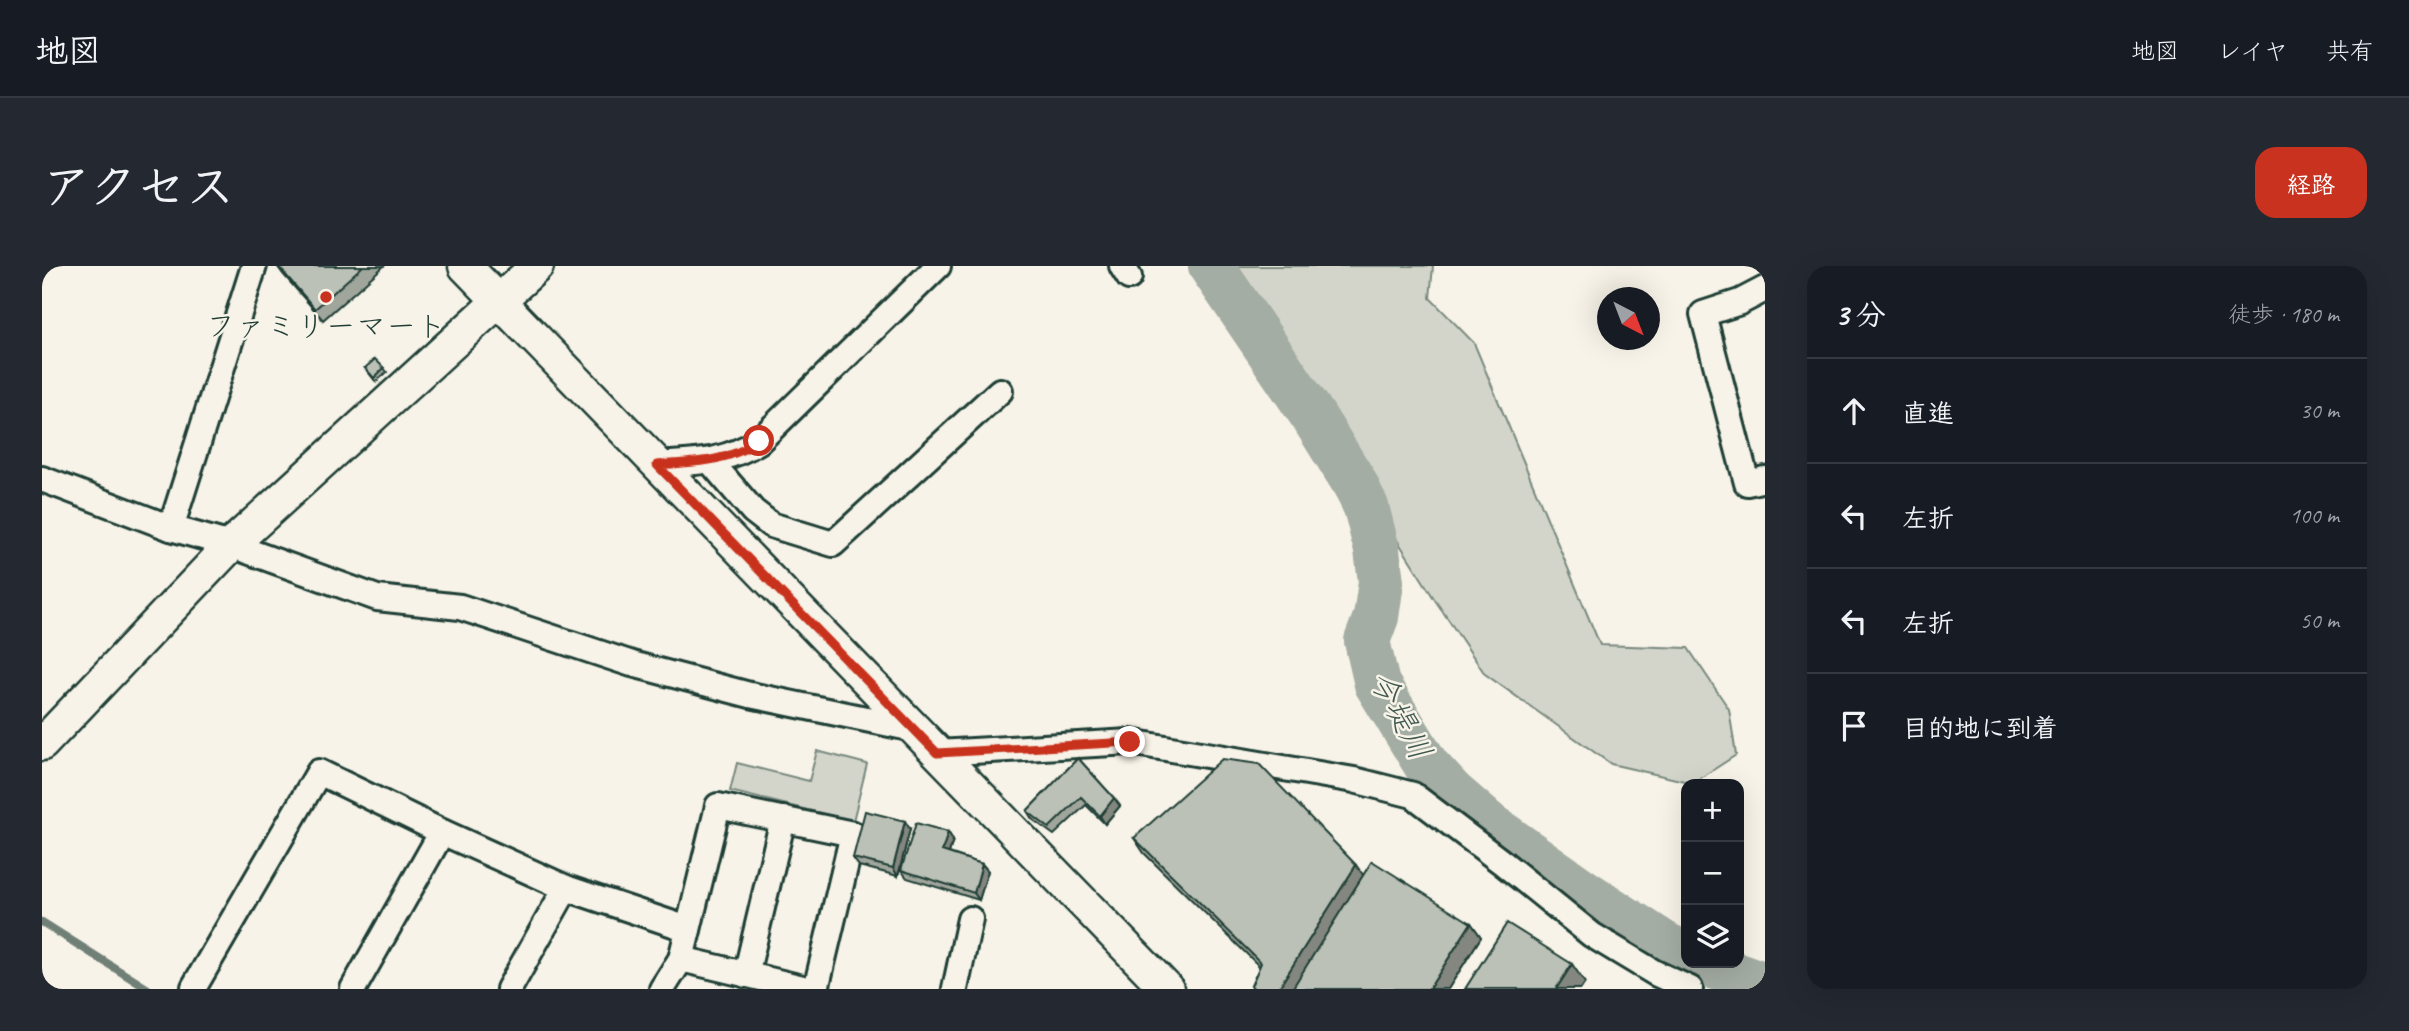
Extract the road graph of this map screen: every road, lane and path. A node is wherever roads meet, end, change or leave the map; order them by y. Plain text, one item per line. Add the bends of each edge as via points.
1 (254, 266) edge
2 (465, 266) edge
3 (537, 266) edge
4 (939, 266) edge
5 (1765, 289) edge
6 (499, 302) junction
7 (1000, 391) dead end
8 (710, 461) junction
9 (657, 465) junction
10 (42, 479) edge
11 (1765, 479) edge
12 (171, 528) junction
13 (231, 545) junction
14 (914, 729) junction
15 (42, 744) edge
16 (937, 753) junction
17 (783, 819) junction
18 (442, 832) junction
19 (566, 888) junction
20 (970, 919) dead end
21 (688, 929) junction
22 (681, 960) junction
23 (746, 975) junction
24 (194, 987) edge
25 (353, 989) edge
26 (509, 989) edge
27 (662, 989) edge
28 (807, 989) edge
29 (816, 989) edge
30 (955, 989) edge
31 (1167, 989) edge
32 (1690, 989) edge

1 - 12 street
2 - 6 street
3 - 6 street
4 - 8 street via 759,441 738,454
5 - 11 street via 1703,314 1747,483
6 - 9 street
6 - 13 street
7 - 8 street via 833,544 771,525
8 - 9 street
9 - 14 street
10 - 12 street
12 - 13 street
13 - 14 street via 377,598 460,607 632,664 750,695
13 - 15 street
14 - 16 street
16 - 31 street
16 - 32 street via 1130,742 1354,780 1413,795 1592,935
17 - 21 street via 718,806
17 - 23 street
17 - 29 street via 853,834
18 - 19 street
18 - 24 street via 319,772
18 - 25 street
19 - 21 street
19 - 26 street
20 - 30 street
21 - 22 street
22 - 23 street
22 - 27 street
23 - 28 street

